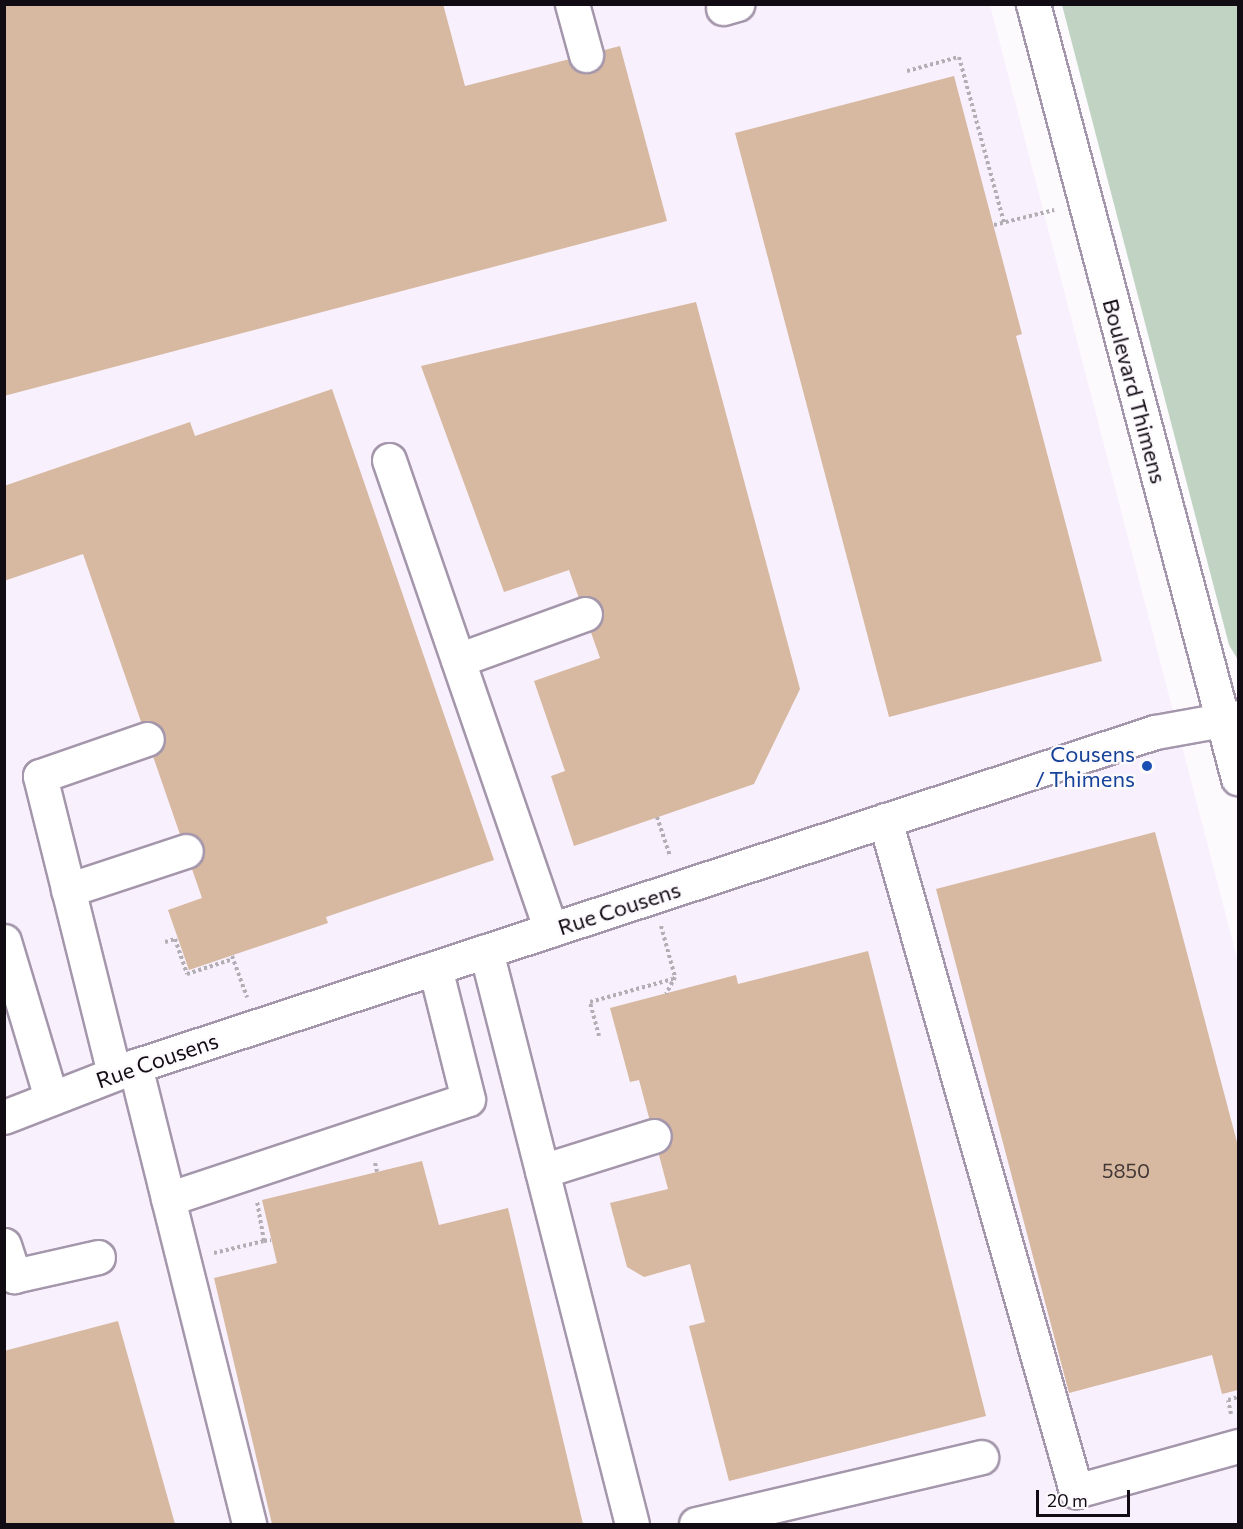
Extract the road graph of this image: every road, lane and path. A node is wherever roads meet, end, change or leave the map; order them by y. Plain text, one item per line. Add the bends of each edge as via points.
1 (572, 4) edge
2 (1033, 4) edge
3 (586, 55) dead end
4 (907, 71) dead end
5 (1057, 209) dead end
6 (1004, 223) junction
7 (994, 225) dead end
8 (389, 460) dead end
9 (585, 614) dead end
10 (458, 660) junction
11 (1230, 718) edge
12 (147, 739) dead end
13 (1239, 778) edge
14 (657, 817) dead end
15 (885, 820) junction
16 (186, 850) dead end
17 (674, 866) dead end
18 (68, 890) junction
19 (662, 926) dead end
20 (551, 930) junction
21 (4, 941) edge
22 (165, 942) dead end
23 (486, 951) junction
24 (435, 968) junction
25 (673, 979) junction
26 (666, 994) dead end
27 (248, 1001) dead end
28 (599, 1036) dead end
29 (124, 1069) junction
30 (51, 1098) junction
31 (4, 1117) edge
32 (654, 1136) dead end
33 (542, 1171) junction
34 (256, 1198) dead end
35 (168, 1199) junction
36 (271, 1240) dead end
37 (264, 1241) junction
38 (4, 1245) edge
39 (204, 1256) dead end
40 (98, 1257) dead end
41 (1239, 1397) edge
42 (1229, 1405) dead end
43 (1239, 1446) edge
44 (981, 1457) dead end
45 (249, 1524) edge
46 (632, 1524) edge
47 (696, 1524) edge

1 - 3 street
2 - 11 street, Boulevard Thimens
4 - 6 path via 959,57
5 - 6 path
6 - 7 path
8 - 10 street
9 - 10 street
10 - 20 street
11 - 13 street, Boulevard Thimens
11 - 15 street, Rue Cousens via 1155,732
12 - 18 street via 40,776
14 - 17 path
15 - 20 street, Rue Cousens
15 - 43 street via 1076,1491
16 - 18 street
18 - 29 street
19 - 25 path
20 - 23 street, Rue Cousens
21 - 30 street
22 - 27 path via 175,939 187,974 233,957
23 - 24 street, Rue Cousens
23 - 33 street
24 - 29 street, Rue Cousens
24 - 35 street via 468,1099
25 - 26 path
25 - 28 path via 590,1002
29 - 30 street, Rue Cousens
29 - 35 street
30 - 31 street, Rue Cousens
32 - 33 street
33 - 46 street
34 - 37 path
35 - 45 street
36 - 37 path
37 - 39 path
38 - 40 street via 14,1276
41 - 42 path via 1228,1400
44 - 47 street

